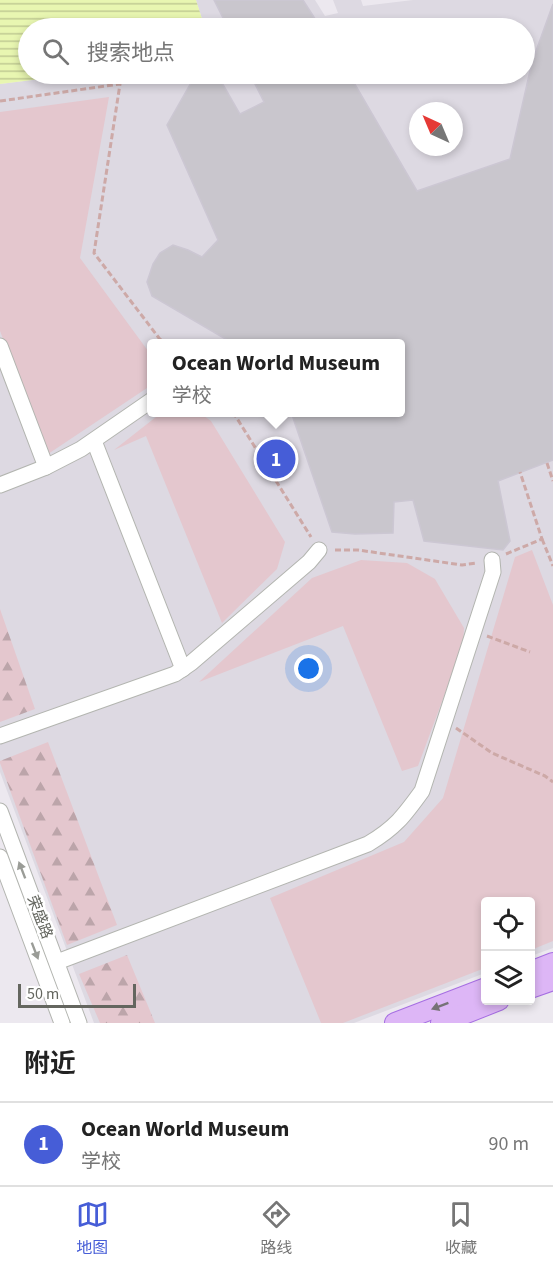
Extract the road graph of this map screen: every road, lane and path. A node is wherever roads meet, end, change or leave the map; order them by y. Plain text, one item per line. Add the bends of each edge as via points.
1 (120, 84) edge
2 (120, 84) edge
3 (0, 101) edge
4 (160, 339) edge
5 (0, 346) edge
6 (147, 404) edge
7 (235, 417) edge
8 (94, 441) junction
9 (547, 463) dead end
10 (46, 467) junction
11 (520, 472) dead end
12 (553, 481) edge
13 (0, 485) edge
14 (542, 539) junction
15 (319, 550) junction
16 (492, 560) junction
17 (553, 566) edge
18 (474, 631) junction
19 (530, 652) dead end
20 (183, 669) junction
21 (445, 720) junction
22 (0, 736) edge
23 (553, 782) edge
24 (0, 811) edge
25 (0, 857) edge
26 (57, 962) junction
27 (553, 963) edge
28 (535, 970) edge
29 (553, 980) edge
30 (535, 987) edge
31 (481, 990) edge
32 (486, 1005) edge
33 (62, 1023) edge
34 (80, 1023) edge
35 (395, 1023) edge
36 (441, 1023) edge

1 - 4 path via 94,253
2 - 3 path
5 - 10 street
6 - 8 street
7 - 15 path
8 - 10 street
8 - 20 street
9 - 12 path
10 - 13 street
11 - 14 path
14 - 16 path
14 - 17 path
15 - 16 path via 358,550 462,566
15 - 20 street
16 - 18 street via 493,572
18 - 19 path
18 - 21 street
20 - 22 street
21 - 23 path via 492,753
21 - 26 street via 422,791 387,833 368,844
26 -> 24 street, 荣盛路
25 -> 33 street, 荣盛路
26 - 34 street, 荣盛路
27 - 28 main road
29 - 30 main road
31 -> 35 main road
32 - 36 main road

